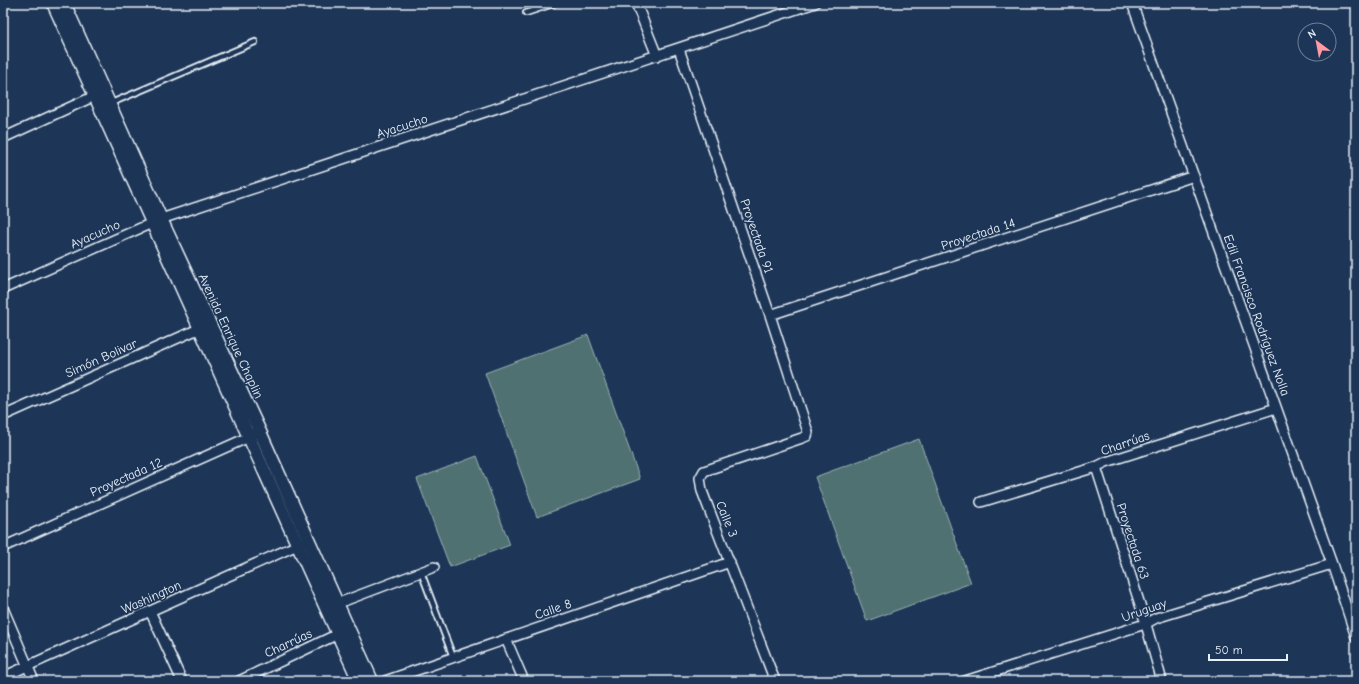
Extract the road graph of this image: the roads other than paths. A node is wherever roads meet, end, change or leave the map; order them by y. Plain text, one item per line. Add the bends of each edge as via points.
1 (53, 3) edge
2 (64, 3) edge
3 (556, 3) edge
4 (636, 3) edge
5 (815, 3) edge
6 (1132, 3) edge
7 (526, 13) dead end
8 (255, 42) dead end
9 (679, 48) junction
10 (657, 56) junction
11 (100, 94) junction
12 (109, 104) junction
13 (3, 138) edge
14 (1194, 176) junction
15 (157, 221) junction
16 (3, 289) edge
17 (770, 315) junction
18 (205, 326) junction
19 (1276, 408) junction
20 (3, 416) edge
21 (808, 432) joint
22 (255, 434) junction
23 (1096, 467) junction
24 (981, 502) dead end
25 (304, 543) junction
26 (3, 547) edge
27 (730, 562) junction
28 (1332, 564) junction
29 (434, 567) dead end
30 (421, 571) junction
31 (336, 604) junction
32 (3, 608) edge
33 (150, 611) junction
34 (1145, 624) junction
35 (343, 632) junction
36 (1356, 637) edge
37 (506, 638) junction
38 (453, 656) junction
39 (28, 666) junction
40 (3, 677) edge
41 (34, 681) edge
42 (182, 681) edge
43 (238, 681) edge
44 (359, 681) edge
45 (372, 681) edge
46 (385, 681) edge
47 (524, 681) edge
48 (775, 681) edge
49 (964, 681) edge
50 (1162, 681) edge

1 - 11 street, Avenida Enrique Chaplin
2 - 11 street, Avenida Enrique Chaplin
3 - 7 lane
4 - 10 street
5 - 9 street, Ayacucho
6 - 14 street, Edil Francisco Rodríguez Nolla
8 - 12 lane
9 - 10 street, Ayacucho
9 - 17 street, Proyectada 91
10 - 15 street, Ayacucho
11 - 12 street, Avenida Enrique Chaplin
11 - 13 street
11 - 15 street, Avenida Enrique Chaplin
12 - 15 street, Avenida Enrique Chaplin
14 - 17 street, Proyectada 14
14 - 19 street, Edil Francisco Rodríguez Nolla
15 - 16 street, Ayacucho
15 - 18 street, Avenida Enrique Chaplin
17 - 21 street, Proyectada 91
18 - 20 street, Simón Bolivar
18 - 22 street, Avenida Enrique Chaplin
19 - 23 street, Charrúas
19 - 28 street, Edil Francisco Rodríguez Nolla
21 - 27 street, Calle 3 via 807,436 802,438 704,471 700,478 702,491
22 - 25 street, Avenida Enrique Chaplin
22 - 26 street, Proyectada 12
23 - 24 street, Charrúas
23 - 34 street, Proyectada 63
25 - 31 street, Avenida Enrique Chaplin
25 - 33 street, Washington
25 - 35 street, Avenida Enrique Chaplin
27 - 37 street, Calle 8
27 - 48 street, Calle 3
28 - 34 street, Uruguay via 1156,618
28 - 36 street, Edil Francisco Rodríguez Nolla
29 - 30 street
30 - 31 street
30 - 38 lane
31 - 35 street, Avenida Enrique Chaplin
32 - 39 street
33 - 39 street, Washington
33 - 42 street
34 - 49 street, Uruguay
34 - 50 street
35 - 43 street, Charrúas
35 - 44 street, Avenida Enrique Chaplin
35 - 45 street, Avenida Enrique Chaplin
37 - 38 street, Calle 8
37 - 47 street
38 - 46 street, Calle 8
39 - 40 street, Washington
39 - 41 street

